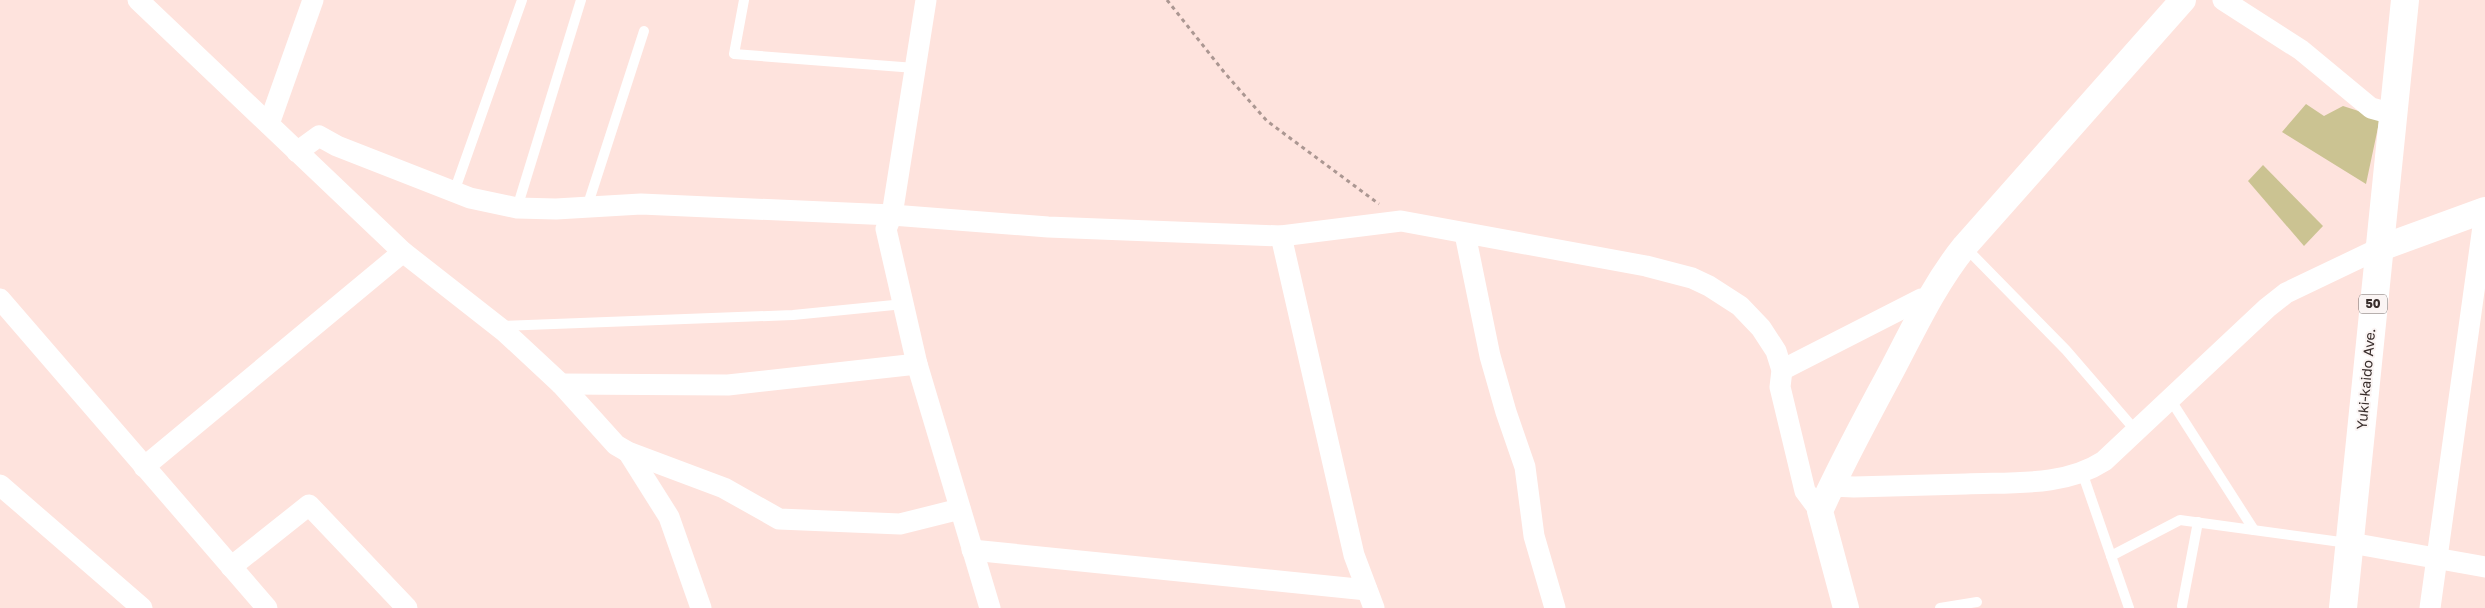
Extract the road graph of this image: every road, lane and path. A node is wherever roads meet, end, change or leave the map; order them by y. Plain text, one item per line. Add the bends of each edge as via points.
1 (138, 0) edge
2 (313, 0) edge
3 (522, 0) edge
4 (581, 0) edge
5 (744, 0) edge
6 (926, 0) edge
7 (1168, 0) edge
8 (2183, 0) edge
9 (2223, 0) edge
10 (2405, 0) edge
11 (644, 31) dead end
12 (915, 68) junction
13 (2393, 114) junction
14 (269, 124) junction
15 (297, 152) junction
16 (454, 192) junction
17 (587, 207) junction
18 (517, 208) junction
19 (2485, 211) edge
20 (892, 215) junction
21 (1401, 221) junction
22 (1465, 234) junction
23 (1281, 236) junction
24 (1965, 246) junction
25 (2378, 249) junction
26 (403, 252) junction
27 (0, 299) edge
28 (1928, 303) junction
29 (904, 304) junction
30 (496, 326) junction
31 (917, 364) junction
32 (1782, 370) junction
33 (561, 384) junction
34 (2170, 399) junction
35 (2136, 431) junction
36 (628, 452) junction
37 (144, 467) junction
38 (2082, 472) junction
39 (0, 485) edge
40 (1831, 486) junction
41 (960, 509) junction
42 (1820, 511) junction
43 (2198, 522) junction
44 (2254, 530) junction
45 (2352, 544) junction
46 (972, 550) junction
47 (2111, 556) junction
48 (2438, 559) junction
49 (231, 567) junction
50 (2485, 567) edge
51 (1370, 599) edge
52 (1977, 602) dead end
53 (256, 604) edge
54 (2182, 606) dead end
55 (142, 608) edge
56 (406, 608) edge
57 (701, 608) edge
58 (990, 608) edge
59 (1555, 608) edge
60 (1846, 608) edge
61 (1940, 608) edge
62 (2129, 608) edge
63 (2344, 608) edge
64 (2430, 608) edge

1 - 14 street
2 - 14 street
3 - 16 lane
4 - 18 lane
5 - 12 lane via 734,54
6 - 12 street
7 - 21 path via 1267,121
8 - 24 street
9 - 13 street via 2301,50 2371,108
10 - 13 highway, Yuki-kaido Ave. / 50
11 - 17 lane
12 - 20 street
13 - 25 highway, Yuki-kaido Ave. / 50
14 - 15 street
15 - 16 street via 319,136
15 - 26 street
16 - 18 street
17 - 18 street via 556,210
17 - 20 street via 641,204
19 - 25 street
19 - 48 street
20 - 23 street via 1048,228
20 - 29 street via 886,229
21 - 22 street
21 - 23 street
22 - 32 street via 1646,266 1692,278 1740,306 1761,328 1776,351
22 - 59 street via 1490,356 1525,468 1534,536
23 - 51 street via 1354,555
24 - 28 street via 1950,264
24 - 35 lane via 2066,350
25 - 34 street via 2286,293
25 - 45 highway, Yuki-kaido Ave. / 50
26 - 30 street
26 - 37 street
27 - 37 street
28 - 32 street via 1921,299
28 - 40 street
29 - 30 lane via 793,315
29 - 31 street
30 - 33 street
31 - 33 street via 728,385
31 - 41 street
32 - 42 street via 1780,386 1805,490
33 - 36 street via 616,445
34 - 35 street
34 - 44 lane
35 - 38 street via 2104,460
36 - 41 street via 724,488 779,519 900,524
36 - 57 street via 669,517
37 - 49 street
38 - 40 street via 2040,482
38 - 47 lane
39 - 55 street
40 - 42 street
41 - 46 street
42 - 60 street
43 - 44 lane
43 - 47 lane via 2180,520
43 - 54 lane
44 - 45 lane
45 - 48 street
45 - 63 highway, Yuki-kaido Ave. / 50
46 - 51 street
46 - 58 street
47 - 62 lane
48 - 50 street
48 - 64 street
49 - 53 street
49 - 56 street via 309,505
52 - 61 lane

